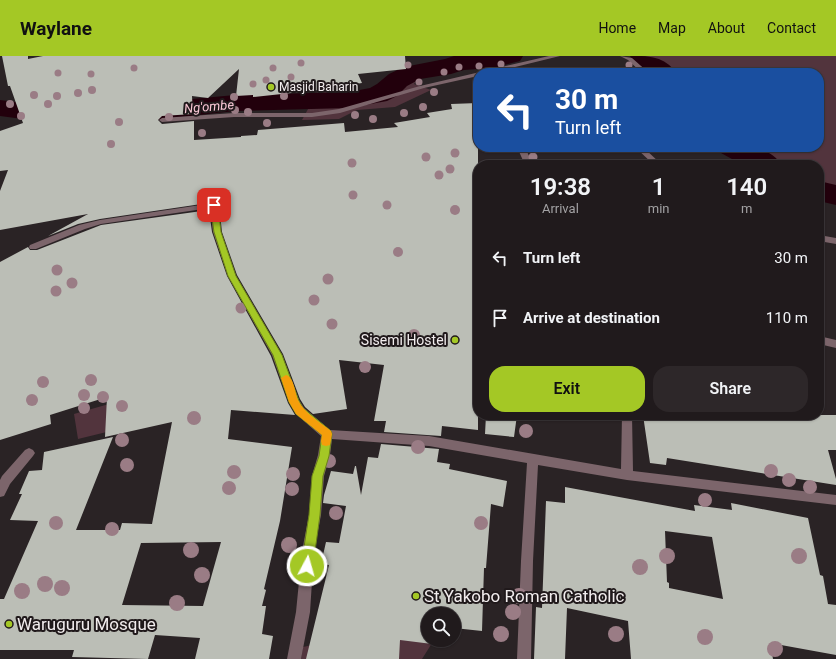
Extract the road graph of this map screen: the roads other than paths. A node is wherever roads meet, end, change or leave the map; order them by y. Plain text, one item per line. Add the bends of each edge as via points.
1 (557, 56) edge
2 (623, 56) edge
3 (505, 68) edge
4 (640, 68) edge
5 (473, 75) edge
6 (162, 120) dead end
7 (644, 152) edge
8 (653, 160) edge
9 (824, 239) edge
10 (836, 241) edge
11 (33, 247) dead end
12 (824, 341) edge
13 (836, 344) edge
14 (627, 420) edge
15 (327, 434) junction
16 (29, 452) dead end
17 (533, 460) junction
18 (627, 475) junction
19 (0, 492) edge
20 (836, 500) edge
21 (294, 659) edge
22 (524, 659) edge

1 - 3 street
2 - 4 street
5 - 6 street via 340,111 312,115 234,115
7 - 8 street
9 - 10 street
11 - 15 street via 100,222 214,205 218,232 232,276 277,355 294,402 300,411
12 - 13 street
14 - 18 street
15 - 17 street via 429,441
15 - 21 street via 318,476 303,612
16 - 19 street via 6,480
17 - 18 street
17 - 22 street
18 - 20 street

